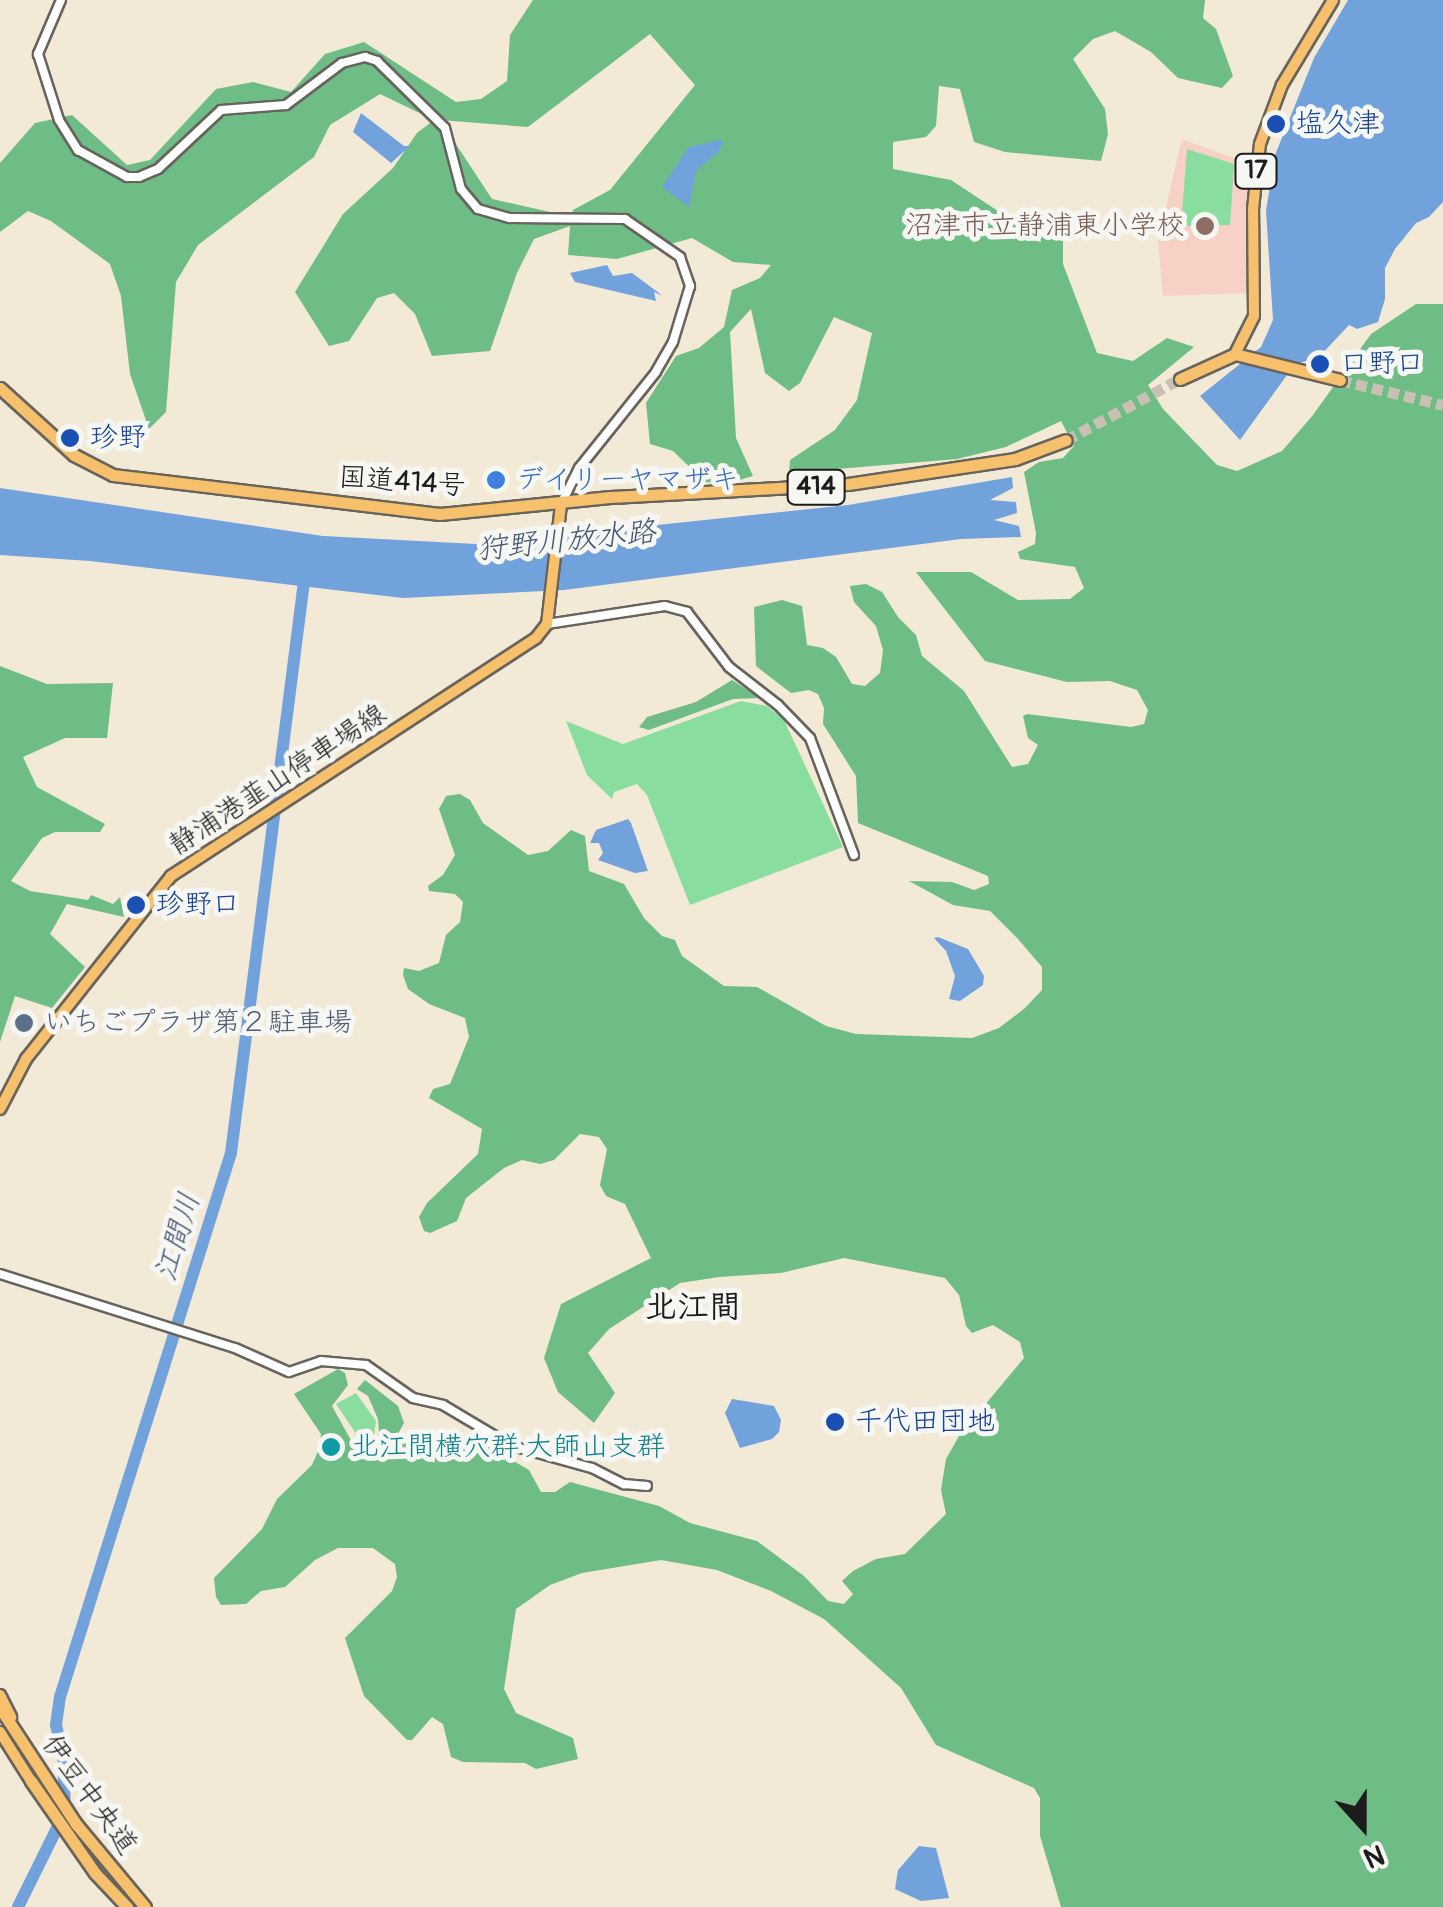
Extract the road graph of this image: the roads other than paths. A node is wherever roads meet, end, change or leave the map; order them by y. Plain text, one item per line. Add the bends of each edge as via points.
1 (60, 0) edge
2 (1333, 0) edge
3 (1239, 355) junction
4 (1180, 379) tunnel mouth
5 (1340, 380) tunnel mouth
6 (0, 388) edge
7 (1066, 440) tunnel mouth
8 (560, 511) junction
9 (548, 618) junction
10 (854, 855) dead end
11 (0, 1108) edge
12 (0, 1274) edge
13 (647, 1486) dead end
14 (0, 1696) edge
15 (0, 1708) edge
16 (0, 1717) edge
17 (0, 1732) edge
18 (31, 1763) junction
19 (44, 1770) joint
20 (31, 1781) joint
21 (73, 1824) junction
22 (131, 1907) edge
23 (146, 1907) edge

1 - 8 street via 38,54 59,120 78,150 126,176 158,169 221,110 286,105 342,63 365,56 441,122 460,189 478,210 510,218 624,220 680,257 690,286 673,342 579,468
2 - 3 main road, 17 via 1282,85 1260,144 1252,209 1254,316
3 - 4 highway
3 - 5 highway
6 - 8 highway, 国道414号 / 414 via 74,455 113,475 440,514
7 - 8 highway, 国道414号 / 414 via 1015,459 868,482 610,497
8 - 9 main road
9 - 10 street via 666,606 686,612 729,667 810,738
9 - 11 main road, 静浦港韮山停車場線 via 527,646 171,876 26,1059
12 - 13 street via 175,1328 289,1372 321,1361 366,1365 414,1398 444,1405 512,1446
14 - 19 main road
15 - 18 highway, 伊豆中央道
16 - 18 highway, 伊豆中央道
17 - 20 main road
18 - 21 highway, 伊豆中央道
19 - 21 highway
20 - 21 highway
21 - 22 highway via 95,1873
21 - 23 highway

